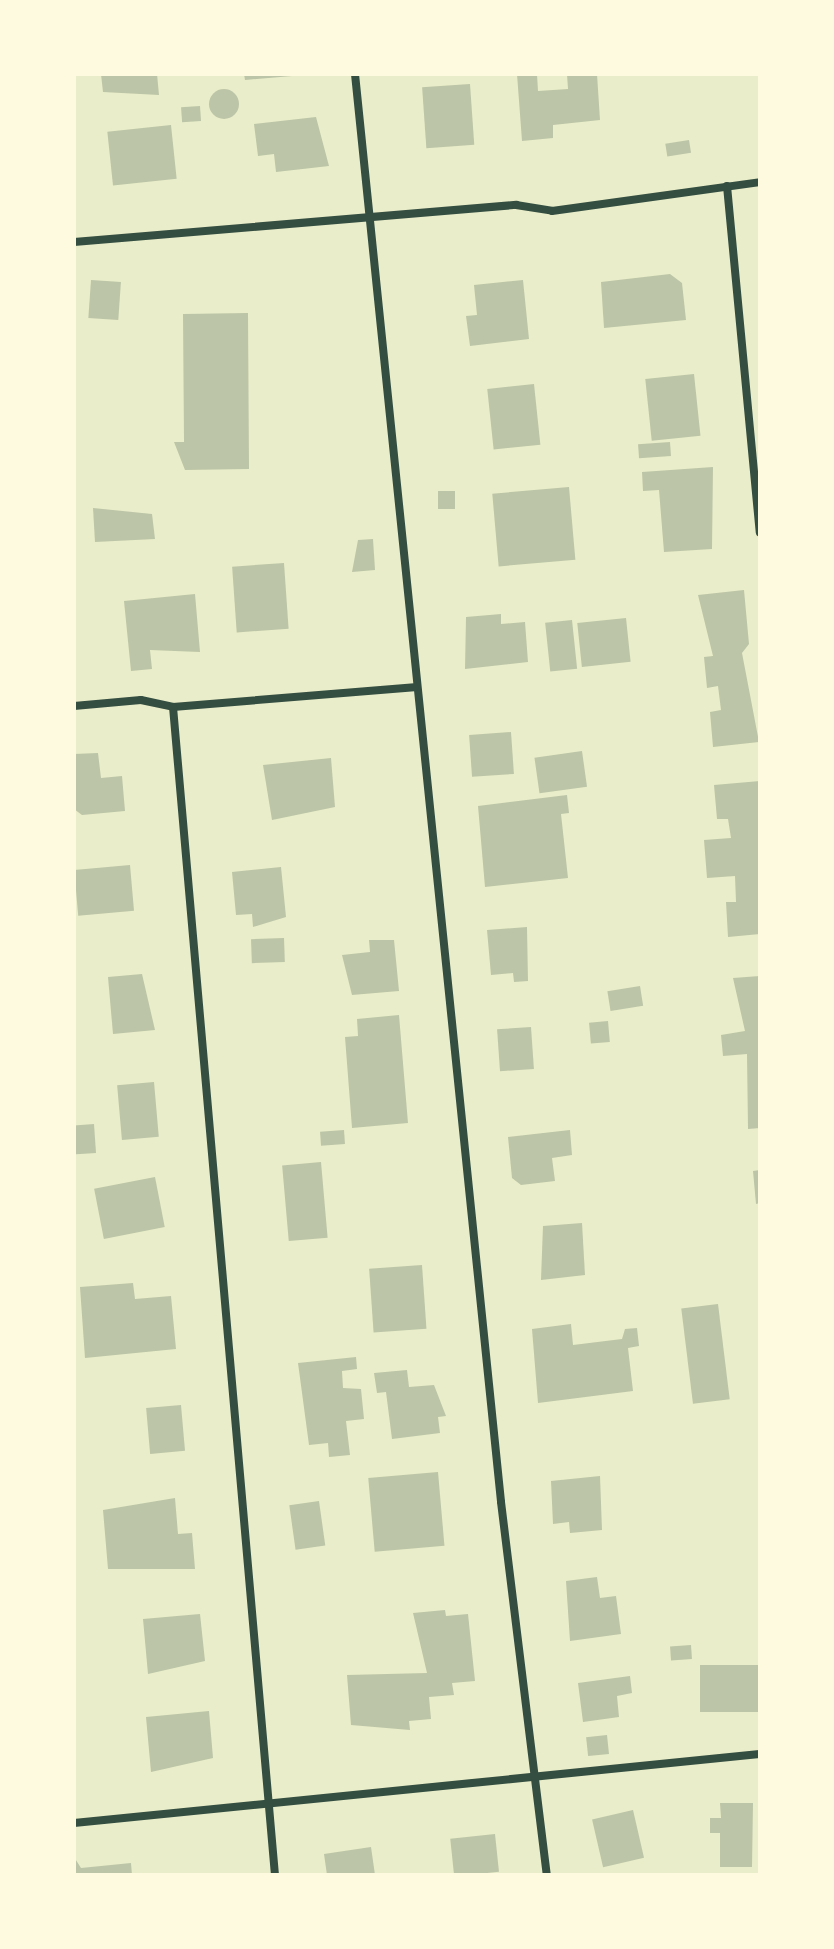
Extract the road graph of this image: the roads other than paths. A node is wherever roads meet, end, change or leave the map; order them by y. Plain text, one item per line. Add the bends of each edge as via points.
1 (355, 74) edge
2 (760, 182) edge
3 (727, 186) junction
4 (368, 217) junction
5 (74, 242) edge
6 (760, 532) edge
7 (414, 687) junction
8 (74, 706) edge
9 (173, 707) junction
10 (760, 1754) edge
11 (536, 1780) junction
12 (265, 1803) junction
13 (74, 1823) edge
14 (275, 1875) edge
15 (547, 1875) edge

1 - 4 street
2 - 3 street
3 - 4 street via 566,209 516,205
3 - 6 street
4 - 5 street
4 - 7 street
7 - 9 street
7 - 11 street
8 - 9 street via 141,700
9 - 12 street
10 - 11 street
11 - 12 street
11 - 15 street
12 - 13 street
12 - 14 street

